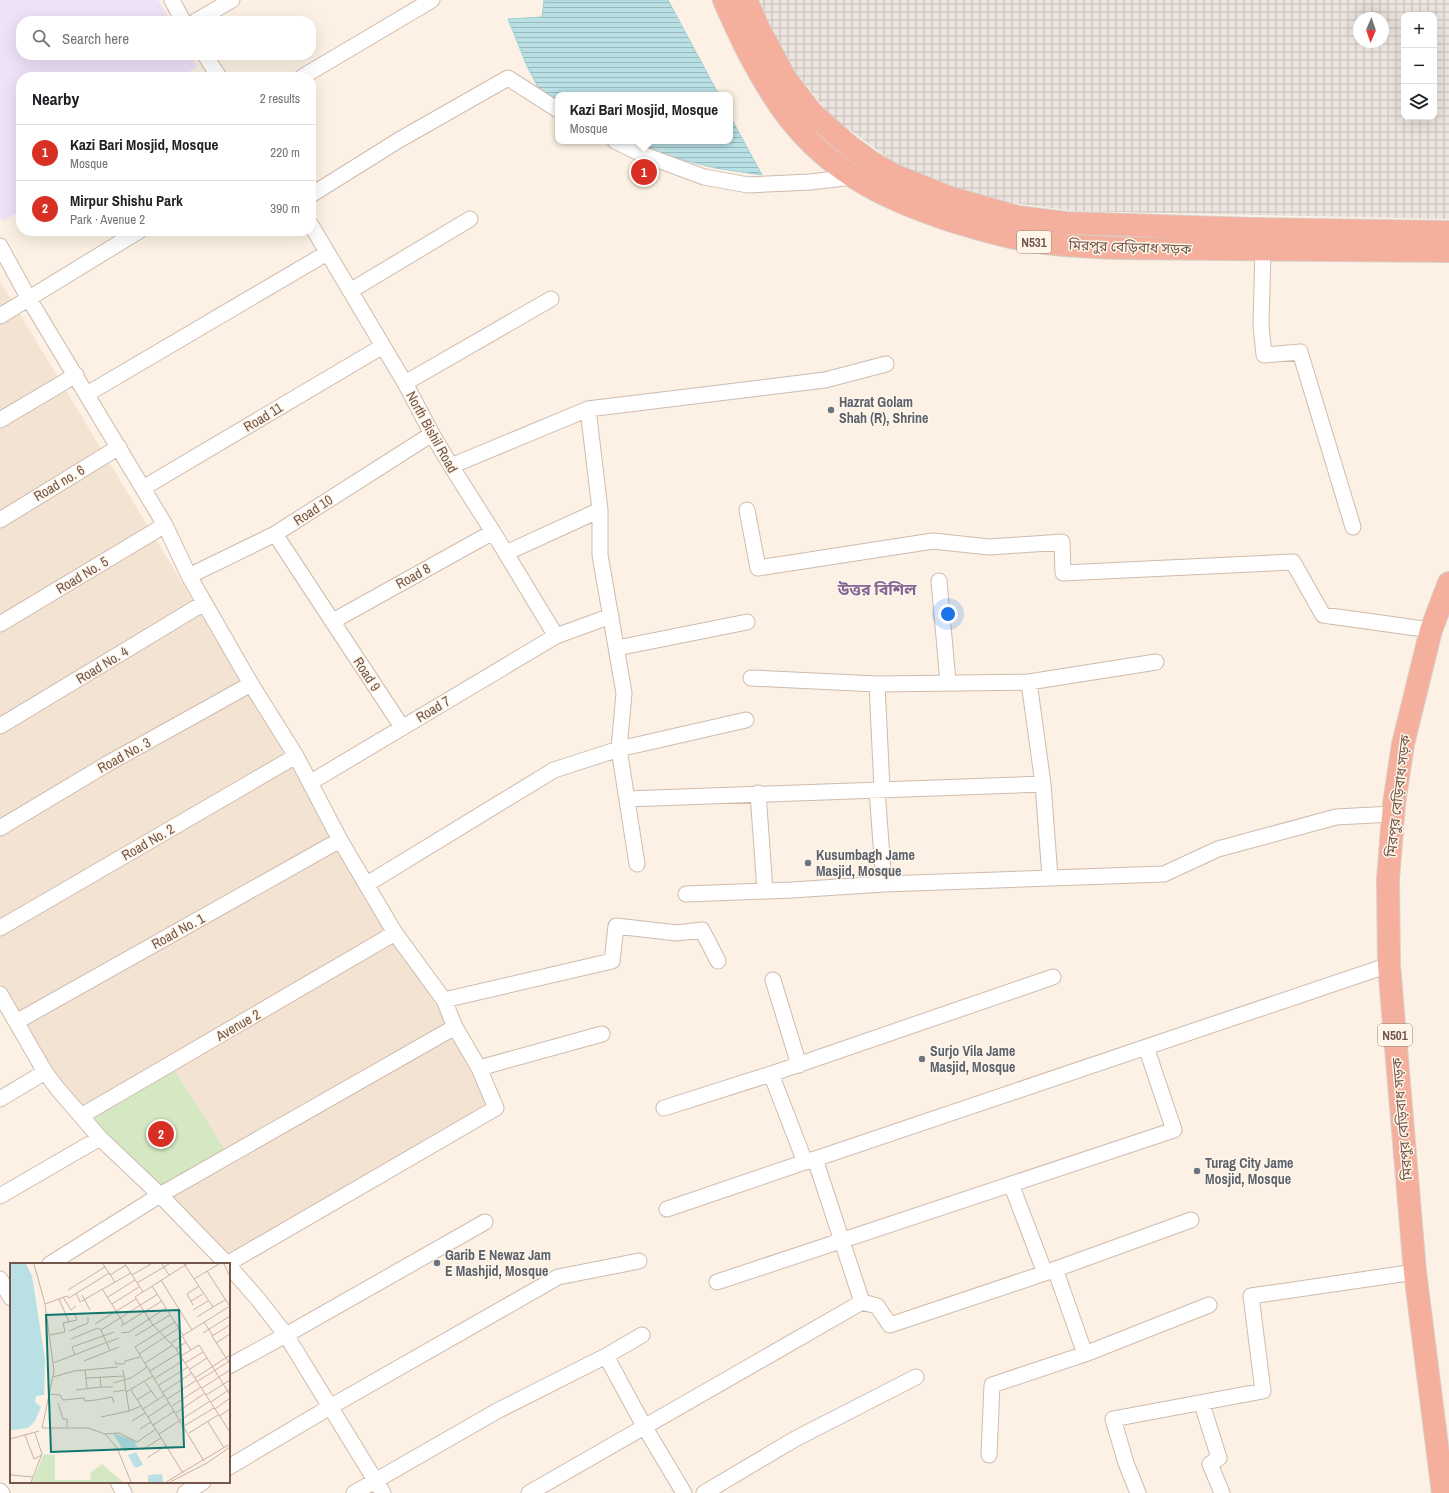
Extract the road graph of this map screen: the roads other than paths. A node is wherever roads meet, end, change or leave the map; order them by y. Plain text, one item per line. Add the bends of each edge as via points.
1 (172, 0) edge
2 (232, 0) edge
3 (432, 0) edge
4 (724, 0) edge
5 (746, 0) edge
6 (180, 16) edge
7 (205, 16) edge
8 (208, 60) edge
9 (216, 72) edge
10 (310, 72) edge
11 (794, 107) junction
12 (555, 108) edge
13 (621, 144) edge
14 (853, 177) junction
15 (316, 193) edge
16 (470, 219) dead end
17 (1449, 232) edge
18 (316, 234) edge
19 (131, 236) edge
20 (0, 246) edge
21 (1263, 249) junction
22 (1449, 251) edge
23 (327, 253) junction
24 (350, 291) junction
25 (29, 299) junction
26 (551, 299) dead end
27 (0, 316) edge
28 (383, 346) junction
29 (886, 364) dead end
30 (76, 375) junction
31 (405, 383) junction
32 (87, 394) junction
33 (588, 409) junction
34 (0, 420) edge
35 (432, 434) junction
36 (119, 447) junction
37 (451, 466) junction
38 (142, 488) junction
39 (600, 510) junction
40 (747, 510) dead end
41 (0, 520) edge
42 (165, 525) junction
43 (1353, 527) dead end
44 (493, 532) junction
45 (275, 534) junction
46 (506, 553) junction
47 (189, 576) junction
48 (939, 581) dead end
49 (1449, 582) edge
50 (204, 603) junction
51 (611, 616) junction
52 (333, 621) junction
53 (747, 622) dead end
54 (0, 624) edge
55 (1431, 630) junction
56 (556, 636) junction
57 (617, 648) junction
58 (1156, 662) dead end
59 (751, 678) dead end
60 (948, 682) junction
61 (1029, 682) junction
62 (251, 684) junction
63 (877, 684) junction
64 (746, 720) dead end
65 (0, 726) edge
66 (402, 727) junction
67 (619, 749) junction
68 (296, 756) junction
69 (311, 782) junction
70 (1043, 784) junction
71 (880, 790) junction
72 (758, 793) junction
73 (627, 799) junction
74 (1393, 814) junction
75 (0, 828) edge
76 (340, 840) junction
77 (637, 864) dead end
78 (1050, 877) junction
79 (367, 884) junction
80 (884, 884) junction
81 (765, 891) junction
82 (686, 894) dead end
83 (0, 928) edge
84 (395, 933) junction
85 (718, 961) dead end
86 (1389, 965) junction
87 (1053, 978) dead end
88 (773, 980) dead end
89 (0, 994) edge
90 (444, 1000) junction
91 (16, 1022) junction
92 (455, 1027) junction
93 (602, 1034) dead end
94 (1146, 1047) junction
95 (799, 1065) junction
96 (479, 1068) junction
97 (45, 1072) junction
98 (771, 1074) junction
99 (0, 1099) edge
100 (664, 1108) dead end
101 (81, 1116) junction
102 (100, 1138) junction
103 (810, 1160) junction
104 (1011, 1184) junction
105 (160, 1195) junction
106 (0, 1196) edge
107 (667, 1209) dead end
108 (1191, 1220) dead end
109 (485, 1222) dead end
110 (842, 1241) junction
111 (639, 1261) dead end
112 (52, 1263) edge
113 (227, 1263) edge
114 (230, 1263) edge
115 (230, 1266) edge
116 (1050, 1271) junction
117 (1415, 1272) junction
118 (717, 1282) dead end
119 (862, 1302) junction
120 (1208, 1305) dead end
121 (642, 1335) dead end
122 (286, 1336) junction
123 (1085, 1354) junction
124 (606, 1356) junction
125 (230, 1365) edge
126 (916, 1377) dead end
127 (1202, 1404) junction
128 (330, 1407) junction
129 (644, 1426) junction
130 (989, 1455) dead end
131 (230, 1466) edge
132 (119, 1483) edge
133 (201, 1483) edge
134 (379, 1487) edge
135 (124, 1493) edge
136 (185, 1493) edge
137 (354, 1493) edge
138 (529, 1493) edge
139 (684, 1493) edge
140 (704, 1493) edge
141 (1138, 1493) edge
142 (1222, 1493) edge
143 (1443, 1493) edge

1 - 6 street
2 - 7 street
3 - 10 street
4 - 11 highway, মিরপুর বেড়িবাধ সড়ক / N531 via 759,72
5 - 11 highway, মিরপুর বেড়িবাধ সড়ক / N531 via 785,78
8 - 9 street
11 - 14 highway, মিরপুর বেড়িবাধ সড়ক / N531 via 828,158
11 - 17 highway, মিরপুর বেড়িবাধ সড়ক / N531 via 812,113 870,162 896,176 948,197 1018,217 1074,223
12 - 15 street via 508,78 399,140
13 - 14 street via 704,177 748,185
14 - 21 highway, মিরপুর বেড়িবাধ সড়ক / N531 via 886,196 923,212 994,233 1038,242 1116,248
16 - 24 street
18 - 23 street, North Bishil Road
19 - 25 street
20 - 25 street
21 - 22 highway, মিরপুর বেড়িবাধ সড়ক / N531
21 - 43 street via 1261,325 1264,355 1300,352
23 - 24 street, North Bishil Road
23 - 32 street
24 - 28 street, North Bishil Road
25 - 27 street
25 - 30 street
26 - 31 street
28 - 31 street, North Bishil Road
28 - 38 street, Road 11
29 - 33 street via 825,380
30 - 32 street
30 - 34 street
31 - 35 street, North Bishil Road
32 - 36 street
33 - 37 street
33 - 39 street
35 - 37 street, North Bishil Road
35 - 45 street, Road 10
36 - 38 street
36 - 41 street, Road no. 6
37 - 44 street, North Bishil Road
38 - 42 street
39 - 46 street
39 - 51 street via 600,555
40 - 55 street via 758,568 933,541 990,547 1062,542 1063,573 1293,562 1323,615
42 - 47 street
42 - 54 street, Road No. 5
44 - 46 street, North Bishil Road
44 - 52 street, Road 8
45 - 47 street, Road 10
45 - 52 street, Road 9
46 - 56 street, North Bishil Road
47 - 50 street
48 - 60 street
49 - 55 highway, মিরপুর বেড়িবাধ সড়ক / N501
50 - 62 street
50 - 65 street, Road No. 4
51 - 56 street, Road 7
51 - 57 street
52 - 66 street, Road 9
53 - 57 street
55 - 74 highway, মিরপুর বেড়িবাধ সড়ক / N501 via 1403,744
56 - 66 street, Road 7
57 - 67 street via 624,693
58 - 61 street
59 - 63 street
60 - 61 street
60 - 63 street
61 - 70 street
62 - 68 street
62 - 75 street, Road No. 3 via 107,764
63 - 71 street
64 - 67 street
66 - 69 street, Road 7
67 - 73 street
67 - 79 street via 554,770
68 - 69 street
68 - 83 street, Road No. 2
69 - 76 street
70 - 71 street
70 - 78 street
71 - 72 street
71 - 80 street
72 - 73 street
72 - 81 street
73 - 77 street
74 - 78 street via 1336,817 1218,849 1164,874
74 - 86 highway, মিরপুর বেড়িবাধ সড়ক / N501 via 1388,879
76 - 79 street
76 - 91 street, Road No. 1
78 - 80 street
79 - 84 street
80 - 81 street
81 - 82 street
84 - 90 street
84 - 101 street, Avenue 2
85 - 90 street via 702,930 677,933 616,926 612,961
86 - 94 street
86 - 117 highway, মিরপুর বেড়িবাধ সড়ক / N501
87 - 95 street
88 - 95 street
89 - 91 street
90 - 92 street
91 - 97 street
92 - 96 street
92 - 105 street
93 - 96 street
94 - 103 street
94 - 104 street via 1174,1130
95 - 98 street
96 - 114 street via 496,1108
97 - 99 street
97 - 101 street
98 - 100 street
98 - 103 street
101 - 102 street
102 - 105 street
102 - 106 street
103 - 107 street
103 - 110 street
104 - 110 street
104 - 116 street
105 - 112 street
105 - 113 street
108 - 116 street
109 - 122 street
110 - 118 street
110 - 119 street
111 - 128 street via 558,1277
115 - 122 street
116 - 119 street via 890,1324 877,1306
116 - 123 street
117 - 127 street via 1251,1296 1263,1391
117 - 143 highway, মিরপুর বেড়িবাধ সড়ক / N501
119 - 129 street
120 - 123 street
121 - 124 street
122 - 125 street
122 - 128 street
123 - 130 street via 992,1385
124 - 129 street
124 - 134 street via 497,1412
126 - 140 street via 795,1439
127 - 141 street via 1113,1419
127 - 142 street via 1219,1458 1210,1464
128 - 131 street
128 - 134 street
129 - 138 street
129 - 139 street
132 - 135 street
133 - 136 street
134 - 137 street

